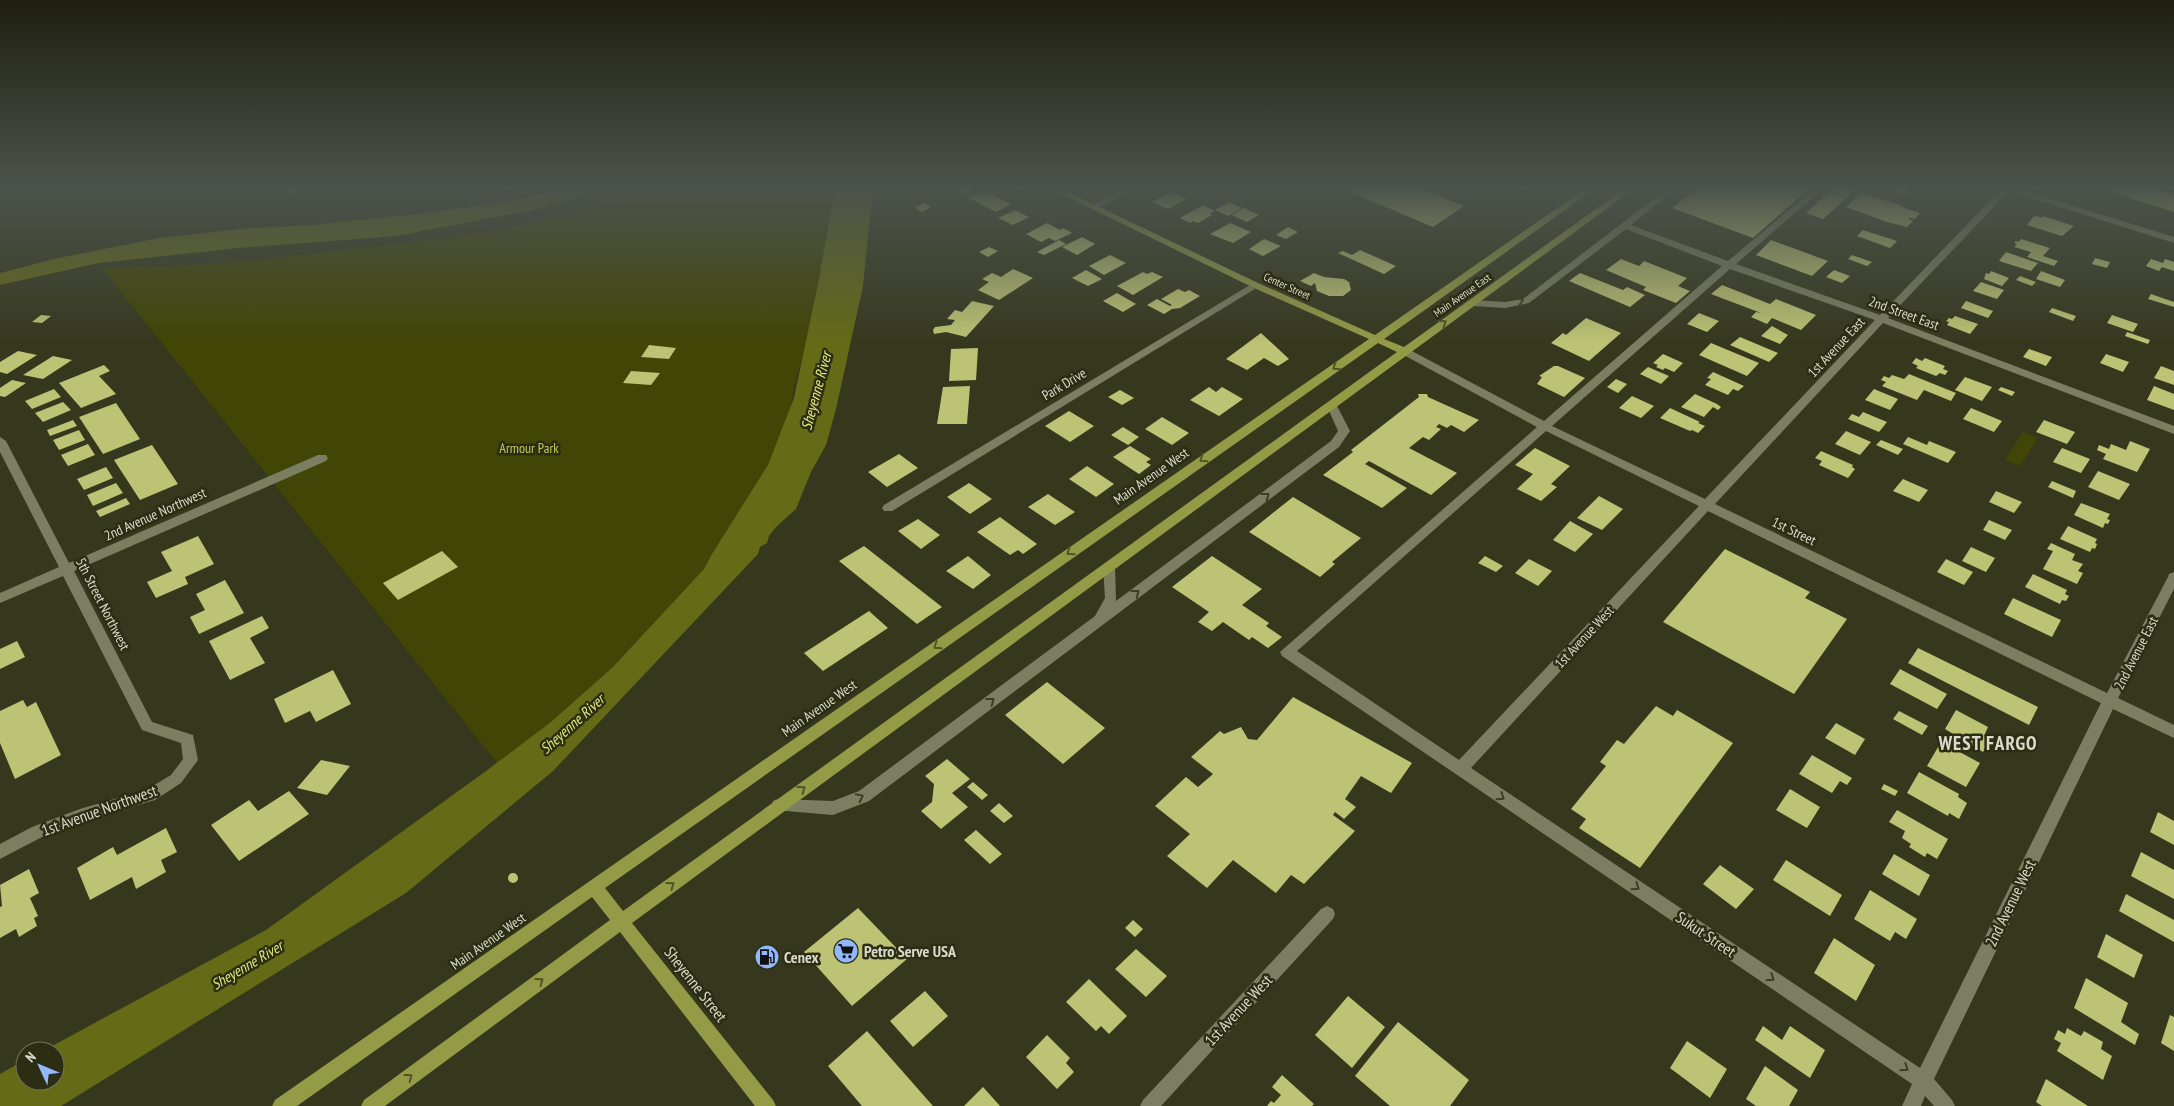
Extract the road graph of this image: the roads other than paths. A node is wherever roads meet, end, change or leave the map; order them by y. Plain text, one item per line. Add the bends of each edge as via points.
1 (1160, 240) edge
2 (1518, 240) edge
3 (1560, 240) edge
4 (1605, 240) edge
5 (1661, 240) edge
6 (1760, 240) edge
7 (1957, 240) edge
8 (1729, 266) junction
9 (1255, 286) junction
10 (1472, 303) junction
11 (1881, 319) junction
12 (1376, 339) junction
13 (1404, 351) junction
14 (1331, 404) junction
15 (1546, 427) junction
16 (2174, 430) edge
17 (0, 441) edge
18 (322, 458) dead end
19 (1708, 505) junction
20 (888, 508) dead end
21 (1110, 566) junction
22 (67, 569) junction
23 (2174, 577) edge
24 (0, 598) edge
25 (1101, 618) junction
26 (2111, 701) junction
27 (2174, 732) edge
28 (191, 760) joint
29 (1460, 769) junction
30 (779, 805) junction
31 (0, 852) edge
32 (594, 887) junction
33 (1327, 914) dead end
34 (621, 921) junction
35 (1923, 1080) junction
36 (281, 1106) edge
37 (370, 1106) edge
38 (767, 1106) edge
39 (1149, 1106) edge
40 (1910, 1106) edge
41 (1946, 1106) edge

1 - 9 main road, Center Street
2 - 12 main road, Main Avenue East
3 - 10 main road, Main Avenue East
10 -> 4 street via 1505,305 1526,301
5 - 8 street, 2nd Street East
6 - 8 street
7 - 11 street, 1st Avenue East
8 - 11 street, 2nd Street East
8 - 15 street
9 - 12 main road, Center Street
9 - 20 street, Park Drive
13 -> 10 main road, Main Avenue East
11 - 16 street, 2nd Street East
11 - 19 street, 1st Avenue East
12 - 13 main road, Center Street
12 -> 32 main road, Main Avenue West
13 - 14 main road
13 - 15 street, 1st Street
14 - 21 main road
25 -> 14 street via 1335,444 1344,431
15 - 19 street, 1st Street
15 - 29 street, Sukut Street via 1287,652
17 - 22 street, 5th Street Northwest
18 - 22 street, 2nd Avenue Northwest
19 - 26 street, 1st Street
19 - 29 street, 1st Avenue West
21 - 25 street via 1111,598
30 -> 21 main road
22 - 24 street, 2nd Avenue Northwest
22 - 28 street, 5th Street Northwest via 147,726 188,739
23 - 26 street, 2nd Avenue East
30 -> 25 street via 834,808 864,796
26 - 27 street, 1st Street
26 - 35 street, 2nd Avenue West
28 - 31 street, 1st Avenue Northwest via 176,779 150,795 37,832
29 -> 35 street, Sukut Street
34 -> 30 main road
32 - 34 main road, Sheyenne Street
32 - 36 main road, Main Avenue West
33 - 39 street, 1st Avenue West
37 -> 34 main road
34 - 38 main road, Sheyenne Street
35 - 40 street, 2nd Avenue West
35 - 41 street, Sukut Street

